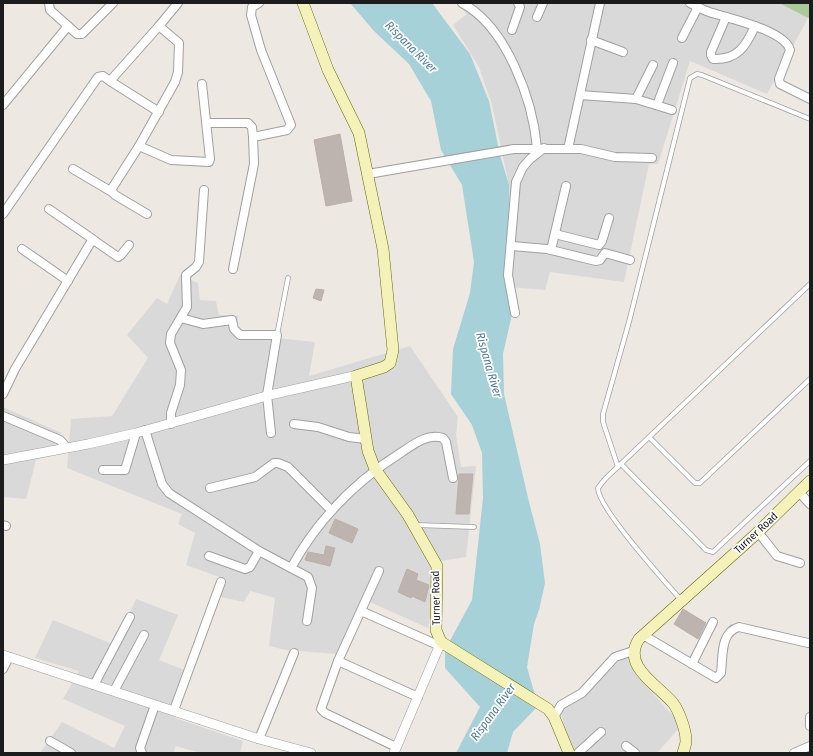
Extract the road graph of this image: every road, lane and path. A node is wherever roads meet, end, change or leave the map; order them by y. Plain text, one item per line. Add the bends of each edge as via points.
1 (49, 3) edge
2 (113, 3) edge
3 (178, 3) edge
4 (259, 3) edge
5 (303, 3) edge
6 (462, 3) edge
7 (518, 3) edge
8 (543, 3) edge
9 (600, 3) edge
10 (690, 3) edge
11 (698, 7) junction
12 (537, 17) dead end
13 (726, 17) junction
14 (68, 26) junction
15 (159, 26) junction
16 (755, 26) junction
17 (512, 30) dead end
18 (682, 38) dead end
19 (591, 40) junction
20 (623, 52) dead end
21 (673, 63) dead end
22 (653, 65) dead end
23 (110, 80) junction
24 (202, 84) dead end
25 (580, 95) junction
26 (636, 99) junction
27 (810, 99) edge
28 (3, 105) edge
29 (657, 105) junction
30 (672, 110) dead end
31 (159, 112) junction
32 (810, 119) edge
33 (207, 123) junction
34 (253, 137) junction
35 (139, 146) junction
36 (541, 148) junction
37 (568, 149) junction
38 (652, 158) dead end
39 (73, 169) dead end
40 (368, 174) junction
41 (566, 186) dead end
42 (204, 190) dead end
43 (112, 192) junction
44 (49, 209) dead end
45 (3, 214) edge
46 (147, 214) dead end
47 (609, 218) dead end
48 (555, 234) junction
49 (94, 240) junction
50 (129, 245) dead end
51 (512, 246) junction
52 (22, 248) dead end
53 (551, 250) junction
54 (630, 260) dead end
55 (233, 269) dead end
56 (288, 278) dead end
57 (68, 281) junction
58 (810, 284) edge
59 (515, 312) dead end
60 (181, 318) junction
61 (277, 335) junction
62 (358, 374) junction
63 (810, 380) edge
64 (3, 394) edge
65 (267, 395) junction
66 (3, 416) edge
67 (171, 424) junction
68 (294, 424) dead end
69 (146, 430) junction
70 (136, 433) junction
71 (271, 433) dead end
72 (649, 437) junction
73 (366, 439) junction
74 (67, 448) junction
75 (3, 460) edge
76 (810, 461) edge
77 (619, 465) junction
78 (375, 469) junction
79 (103, 470) dead end
80 (453, 478) dead end
81 (810, 481) edge
82 (210, 488) dead end
83 (799, 492) junction
84 (810, 504) edge
85 (330, 510) junction
86 (413, 524) junction
87 (474, 527) dead end
88 (758, 532) junction
89 (259, 551) junction
90 (209, 556) dead end
91 (800, 563) dead end
92 (291, 568) junction
93 (379, 571) dead end
94 (221, 582) dead end
95 (682, 601) junction
96 (361, 610) junction
97 (130, 617) dead end
98 (308, 620) dead end
99 (714, 622) dead end
100 (144, 635) dead end
101 (644, 635) junction
102 (808, 643) dead end
103 (441, 644) junction
104 (633, 651) junction
105 (294, 653) dead end
106 (6, 656) edge
107 (338, 661) junction
108 (692, 664) junction
109 (3, 669) edge
110 (94, 685) junction
111 (114, 691) junction
112 (418, 696) junction
113 (156, 705) junction
114 (174, 710) junction
115 (554, 717) junction
116 (810, 717) edge
117 (810, 726) edge
118 (601, 732) dead end
119 (259, 739) junction
120 (50, 741) dead end
121 (626, 746) dead end
122 (810, 746) edge
123 (395, 750) edge
124 (71, 753) edge
125 (142, 753) edge
126 (311, 753) edge
127 (569, 753) edge
128 (578, 753) edge
129 (635, 753) edge
130 (683, 753) edge
131 (794, 753) edge

1 - 14 street via 50,10
2 - 14 street via 82,34 77,34
3 - 15 street
4 - 34 street via 252,7 251,15 261,50 291,126 287,130
5 - 40 main road via 328,70 359,133
6 - 36 street via 479,16 499,39 516,69
7 - 17 street via 520,7
8 - 12 street
9 - 19 street
10 - 11 street
11 - 13 street
11 - 18 street
13 - 16 street
13 - 16 street via 711,55 713,59 723,58 744,49
14 - 28 street
15 - 23 street
15 - 31 street via 175,39 180,49 175,82
16 - 27 street via 789,47 789,54 779,79 780,84
19 - 20 street
19 - 25 street
21 - 29 street
22 - 26 street
23 - 31 street
23 - 45 street via 103,76 98,77
24 - 33 street
25 - 26 street
25 - 37 street
26 - 29 street
29 - 30 street
31 - 35 street
32 - 77 lane via 702,75 697,74 690,78 629,322 603,414 604,427
33 - 34 street via 248,123 252,127
33 - 35 street via 209,162 171,160
34 - 55 street via 254,164
35 - 43 street via 112,188
36 - 37 street
36 - 40 street via 500,150
36 - 51 street via 527,163 516,182
37 - 38 street via 615,157
39 - 43 street
40 - 62 main road via 383,249 393,350 390,363
41 - 48 street
42 - 60 street via 200,257 196,267 186,275 187,307
43 - 46 street
44 - 49 street
47 - 48 street via 599,245
48 - 53 street
49 - 50 street via 118,256
49 - 57 street
51 - 53 street
51 - 59 street via 508,275
52 - 57 street
53 - 54 street via 596,261 605,253
56 - 61 lane
57 - 64 street
58 - 72 lane
60 - 61 street via 203,324 232,320 234,329 240,336
60 - 67 street via 171,334 170,343 181,370 180,385 171,413
61 - 65 street
62 - 65 street
62 - 73 main road, Turner Road via 356,376
63 - 72 lane via 700,483 695,483
65 - 67 street
65 - 71 street
66 - 74 street via 60,440
67 - 69 street
68 - 73 street
69 - 70 street
69 - 89 street via 162,484 169,493
70 - 74 street
70 - 79 street via 125,470
72 - 77 lane
73 - 78 main road, Turner Road
74 - 75 street
76 - 77 lane via 713,552 706,550
77 - 95 lane via 600,484 600,498 630,539
78 - 80 street via 420,441 438,436 446,442
78 - 85 street
78 - 86 main road, Turner Road
81 - 83 main road, Turner Road
82 - 85 street via 255,477 274,463 278,463 288,467
83 - 84 street
83 - 88 main road, Turner Road
85 - 92 street via 311,534
86 - 87 lane
86 - 103 main road, Turner Road via 436,566 436,630
88 - 91 street via 776,556
88 - 95 main road, Turner Road
89 - 90 street via 250,567 245,569
89 - 92 street
92 - 98 street via 303,573 310,582 312,598
93 - 96 street
94 - 114 street
95 - 101 main road, Turner Road
96 - 103 street
96 - 107 street
97 - 110 street
99 - 108 street
100 - 111 street
101 - 104 main road, Turner Road
101 - 108 street
102 - 108 street via 739,627 728,631 719,676 714,677
103 - 112 street
103 - 115 main road via 543,705
104 - 115 street via 615,657 580,696 561,705
104 - 130 main road via 639,669 674,704 686,741
105 - 119 street
106 - 109 street
106 - 110 street
107 - 112 street
107 - 123 street via 322,711
110 - 111 street
111 - 113 street
112 - 123 street
113 - 114 street
113 - 125 street via 140,746
114 - 119 street
115 - 127 main road
116 - 117 street
118 - 128 street
119 - 126 street
120 - 124 street
121 - 129 street
122 - 131 street

